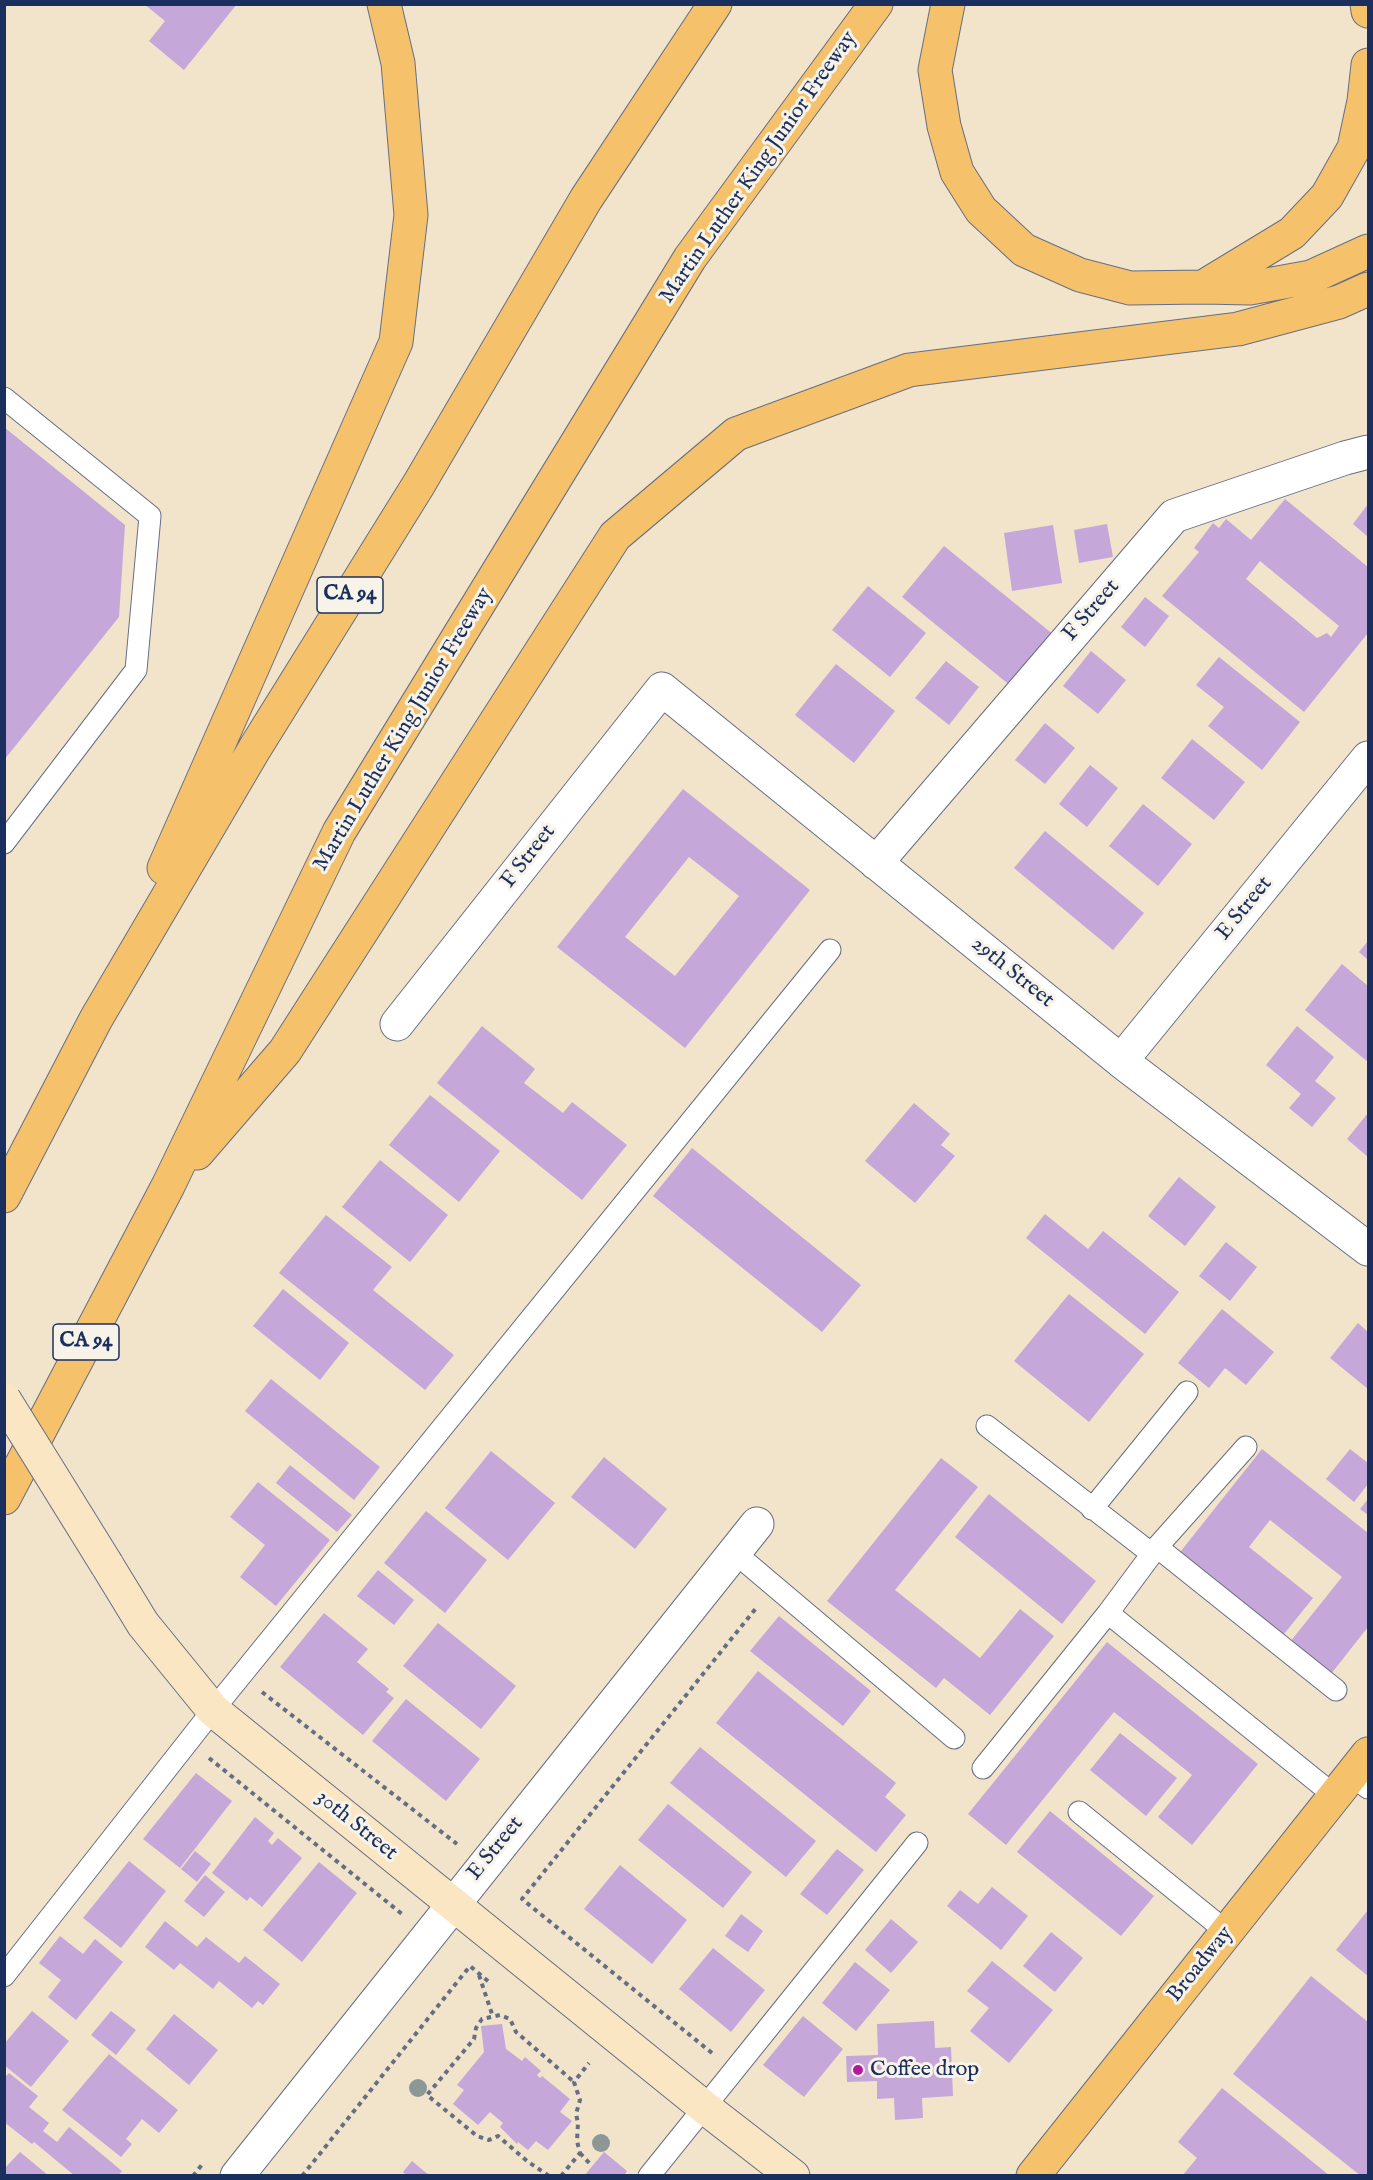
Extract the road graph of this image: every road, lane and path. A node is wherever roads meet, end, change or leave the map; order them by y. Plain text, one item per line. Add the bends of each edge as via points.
1 (384, 4) edge
2 (715, 4) edge
3 (876, 4) edge
4 (948, 4) edge
5 (1367, 4) edge
6 (1368, 11) edge
7 (1368, 65) edge
8 (1368, 251) edge
9 (1203, 287) junction
10 (1368, 289) edge
11 (4, 398) edge
12 (1368, 452) edge
13 (662, 689) joint
14 (1368, 758) edge
15 (4, 843) edge
16 (876, 862) junction
17 (830, 950) dead end
18 (96, 1019) junction
19 (397, 1024) dead end
20 (1121, 1060) junction
21 (168, 1186) junction
22 (4, 1196) edge
23 (1368, 1249) edge
24 (1187, 1392) dead end
25 (4, 1399) edge
26 (987, 1426) dead end
27 (1246, 1447) dead end
28 (4, 1498) edge
29 (1092, 1509) junction
30 (757, 1524) dead end
31 (1154, 1550) junction
32 (734, 1552) junction
33 (774, 1585) junction
34 (1108, 1613) junction
35 (243, 1672) junction
36 (1336, 1690) dead end
37 (213, 1710) junction
38 (954, 1738) dead end
39 (190, 1740) junction
40 (983, 1768) dead end
41 (1356, 1778) edge
42 (1079, 1812) dead end
43 (464, 1835) dead end
44 (918, 1843) dead end
45 (452, 1904) junction
46 (403, 1915) dead end
47 (1227, 1932) junction
48 (478, 1973) junction
49 (4, 1976) edge
50 (497, 1988) dead end
51 (493, 2017) junction
52 (580, 2055) dead end
53 (590, 2063) junction
54 (598, 2070) dead end
55 (733, 2071) junction
56 (574, 2082) junction
57 (704, 2107) junction
58 (580, 2152) junction
59 (208, 2157) dead end
60 (592, 2166) dead end
61 (193, 2175) edge
62 (237, 2175) edge
63 (302, 2175) edge
64 (549, 2175) edge
65 (561, 2175) edge
66 (649, 2175) edge
67 (793, 2175) edge
68 (1033, 2175) edge

1 - 18 main road via 398,63 411,215 396,342
2 - 18 main road, CA 94 via 586,199
3 - 21 main road, Martin Luther King Junior Freeway / CA 94 via 690,258 339,832
4 - 9 main road via 935,70 944,126 957,172 981,210 1024,250 1080,275 1130,288
5 - 6 main road
7 - 9 main road via 1354,148 1327,196 1292,233
8 - 9 main road via 1311,277 1250,288
10 - 21 main road via 1339,302 1238,328 909,370 736,434 615,536 285,1051
11 - 15 lane via 150,516 136,670
12 - 16 street, F Street via 1174,516
13 - 16 street, 29th Street
13 - 19 street, F Street
14 - 20 street, E Street
16 - 20 street, 29th Street
17 - 35 lane
18 - 22 main road, CA 94
20 - 23 street, 29th Street
21 - 28 main road, Martin Luther King Junior Freeway / CA 94
24 - 29 lane
25 - 37 street, 30th Street, bridge via 143,1624
26 - 29 lane
27 - 31 lane
29 - 31 lane
30 - 32 street, E Street
31 - 34 lane
31 - 36 lane
32 - 33 lane
32 - 45 street, E Street
33 - 38 lane
33 - 55 path via 522,1899
34 - 40 lane
34 - 41 lane
35 - 37 lane
35 - 43 path via 262,1692 456,1844
37 - 39 lane
37 - 45 street, 30th Street
39 - 46 path
39 - 49 lane
41 - 47 main road, Broadway
42 - 47 lane
44 - 55 lane
45 - 57 street, 30th Street
45 - 62 street, E Street
47 - 68 main road, Broadway
48 - 50 path
48 - 51 path
48 - 63 path via 470,1966
51 - 56 path via 510,2019 516,2032
51 - 64 path via 482,2019 474,2039 427,2095 477,2136 498,2136
52 - 53 path
53 - 54 path
53 - 56 path
55 - 57 lane
56 - 58 path via 580,2100 576,2114
57 - 66 lane
57 - 67 street, 30th Street
58 - 60 path
58 - 65 path
59 - 61 path

